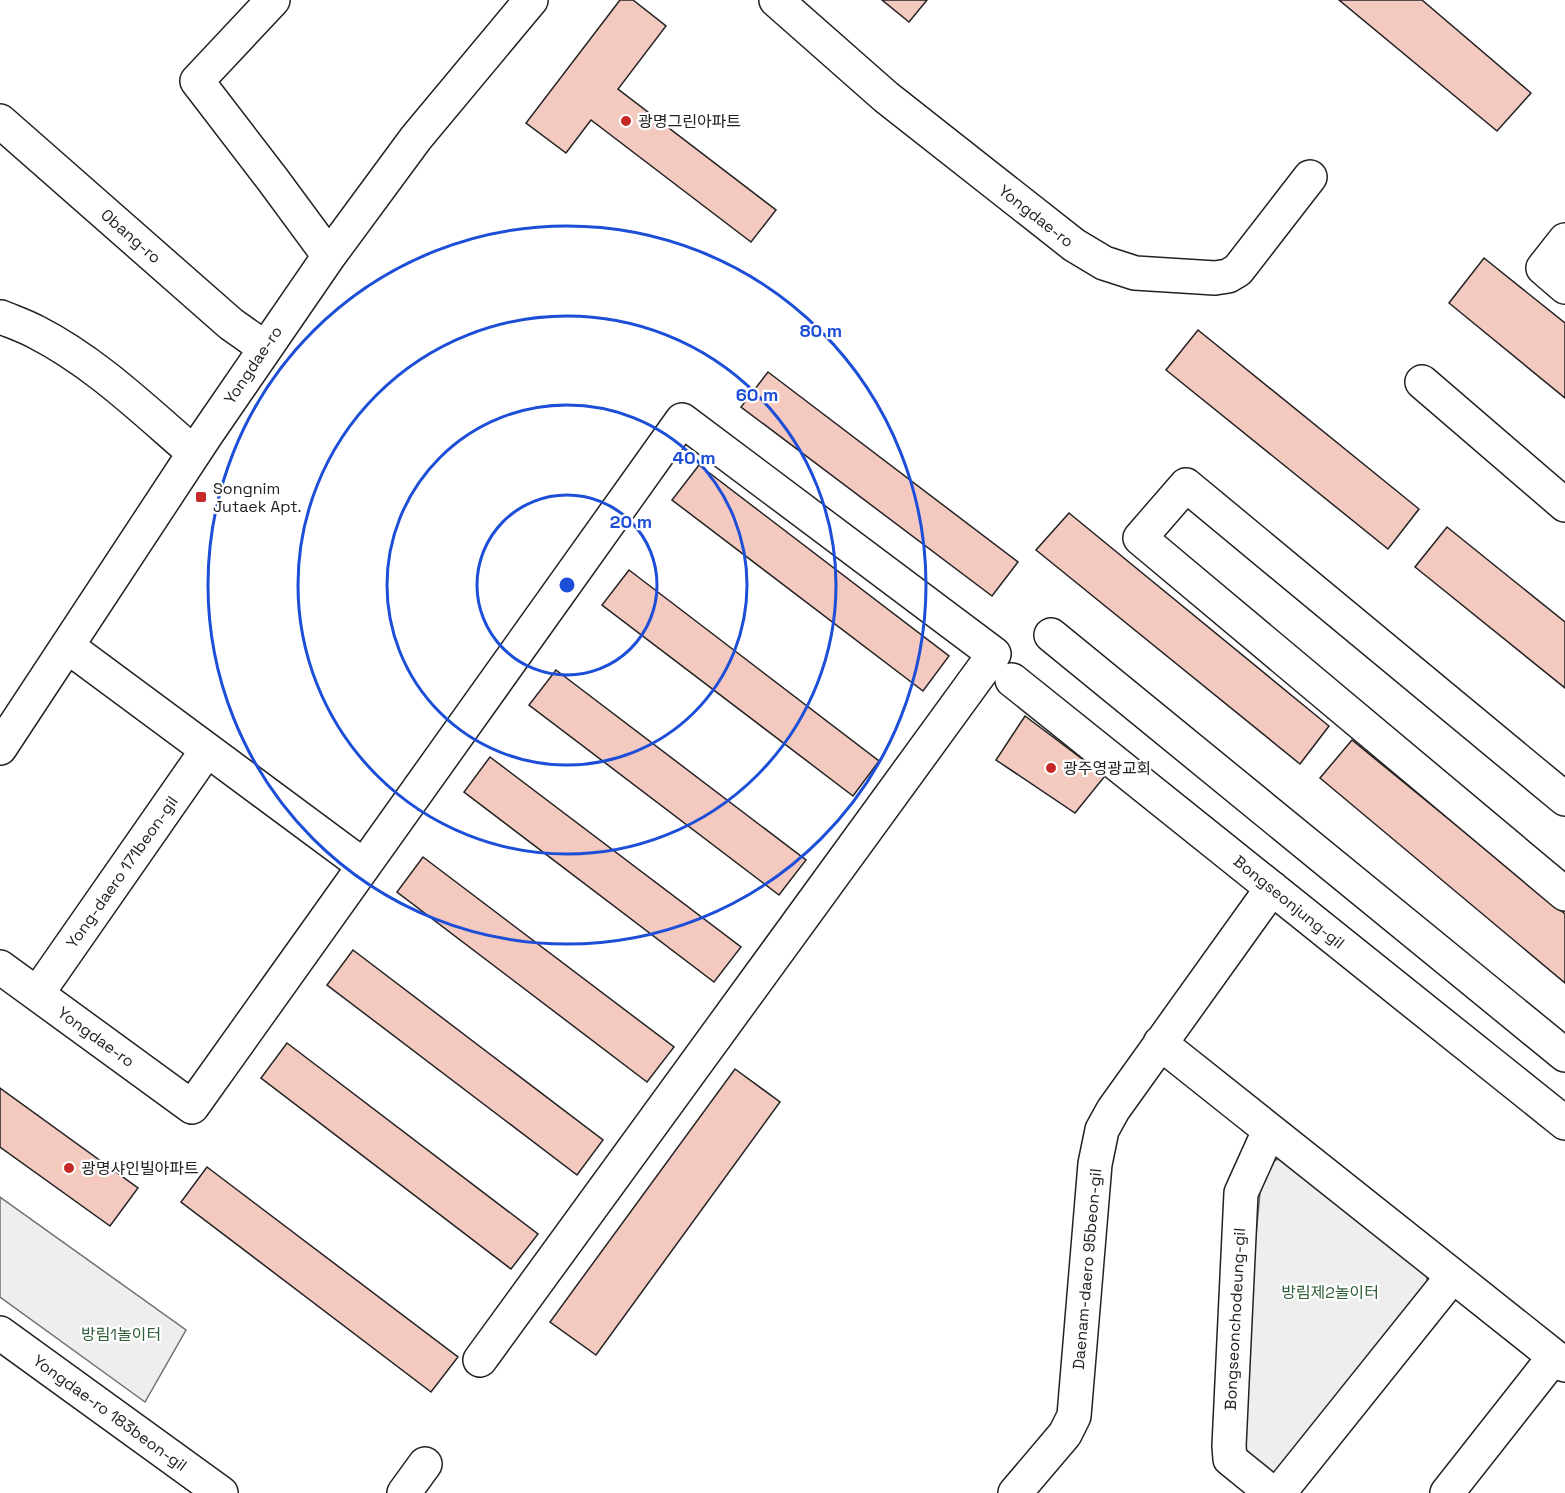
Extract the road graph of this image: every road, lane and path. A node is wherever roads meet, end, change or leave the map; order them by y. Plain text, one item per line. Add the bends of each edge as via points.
1 (273, 0) edge
2 (531, 0) edge
3 (776, 0) edge
4 (0, 121) edge
5 (1310, 177) dead end
6 (1565, 240) edge
7 (329, 256) junction
8 (1565, 287) edge
9 (1, 317) edge
10 (265, 348) junction
11 (1422, 382) dead end
12 (194, 453) junction
13 (1565, 505) edge
14 (1051, 635) dead end
15 (67, 646) junction
16 (1012, 680) dead end
17 (0, 748) edge
18 (207, 750) junction
19 (1565, 799) edge
20 (364, 866) junction
21 (1272, 888) junction
22 (1565, 894) edge
23 (0, 967) edge
24 (36, 994) junction
25 (1160, 1043) junction
26 (1565, 1055) edge
27 (1565, 1123) edge
28 (1269, 1131) junction
29 (1452, 1277) junction
30 (0, 1334) edge
31 (480, 1360) dead end
32 (1559, 1361) edge
33 (425, 1464) dead end
34 (221, 1493) edge
35 (404, 1493) edge
36 (1016, 1493) edge
37 (1272, 1493) edge
38 (1279, 1493) edge
39 (1447, 1493) edge

1 - 7 street via 197,81
2 - 7 street, Yongdae-ro via 416,138
3 - 5 street, Yongdae-ro via 886,97 1074,245 1104,263 1135,273 1228,276 1238,270
4 - 10 street, Obang-ro via 231,324
6 - 8 street via 1543,268
7 - 10 street, Yongdae-ro
9 - 12 street via 64,348
10 - 12 street, Yongdae-ro
11 - 13 street
12 - 15 street, Yongdae-ro
14 - 26 street
15 - 17 street, Yongdae-ro
15 - 18 street
16 - 21 street, Bongseonjung-gil
18 - 20 street
18 - 24 street, Yong-daero 171beon-gil
19 - 22 street via 1186,484 1140,538
20 - 24 street, Yongdae-ro via 192,1107
20 - 31 street via 682,420 994,654
21 - 25 street, Daenam-daero 95beon-gil
21 - 27 street, Bongseonjung-gil
23 - 24 street, Yongdae-ro
25 - 28 street
25 - 36 street, Daenam-daero 95beon-gil via 1113,1110 1098,1142 1074,1416 1065,1434
28 - 29 street
28 - 37 street, Bongseonchodeung-gil via 1241,1193 1229,1446 1230,1460
29 - 32 street
29 - 38 street
30 - 34 street, Yongdae-ro 183beon-gil
32 - 39 street
33 - 35 street

